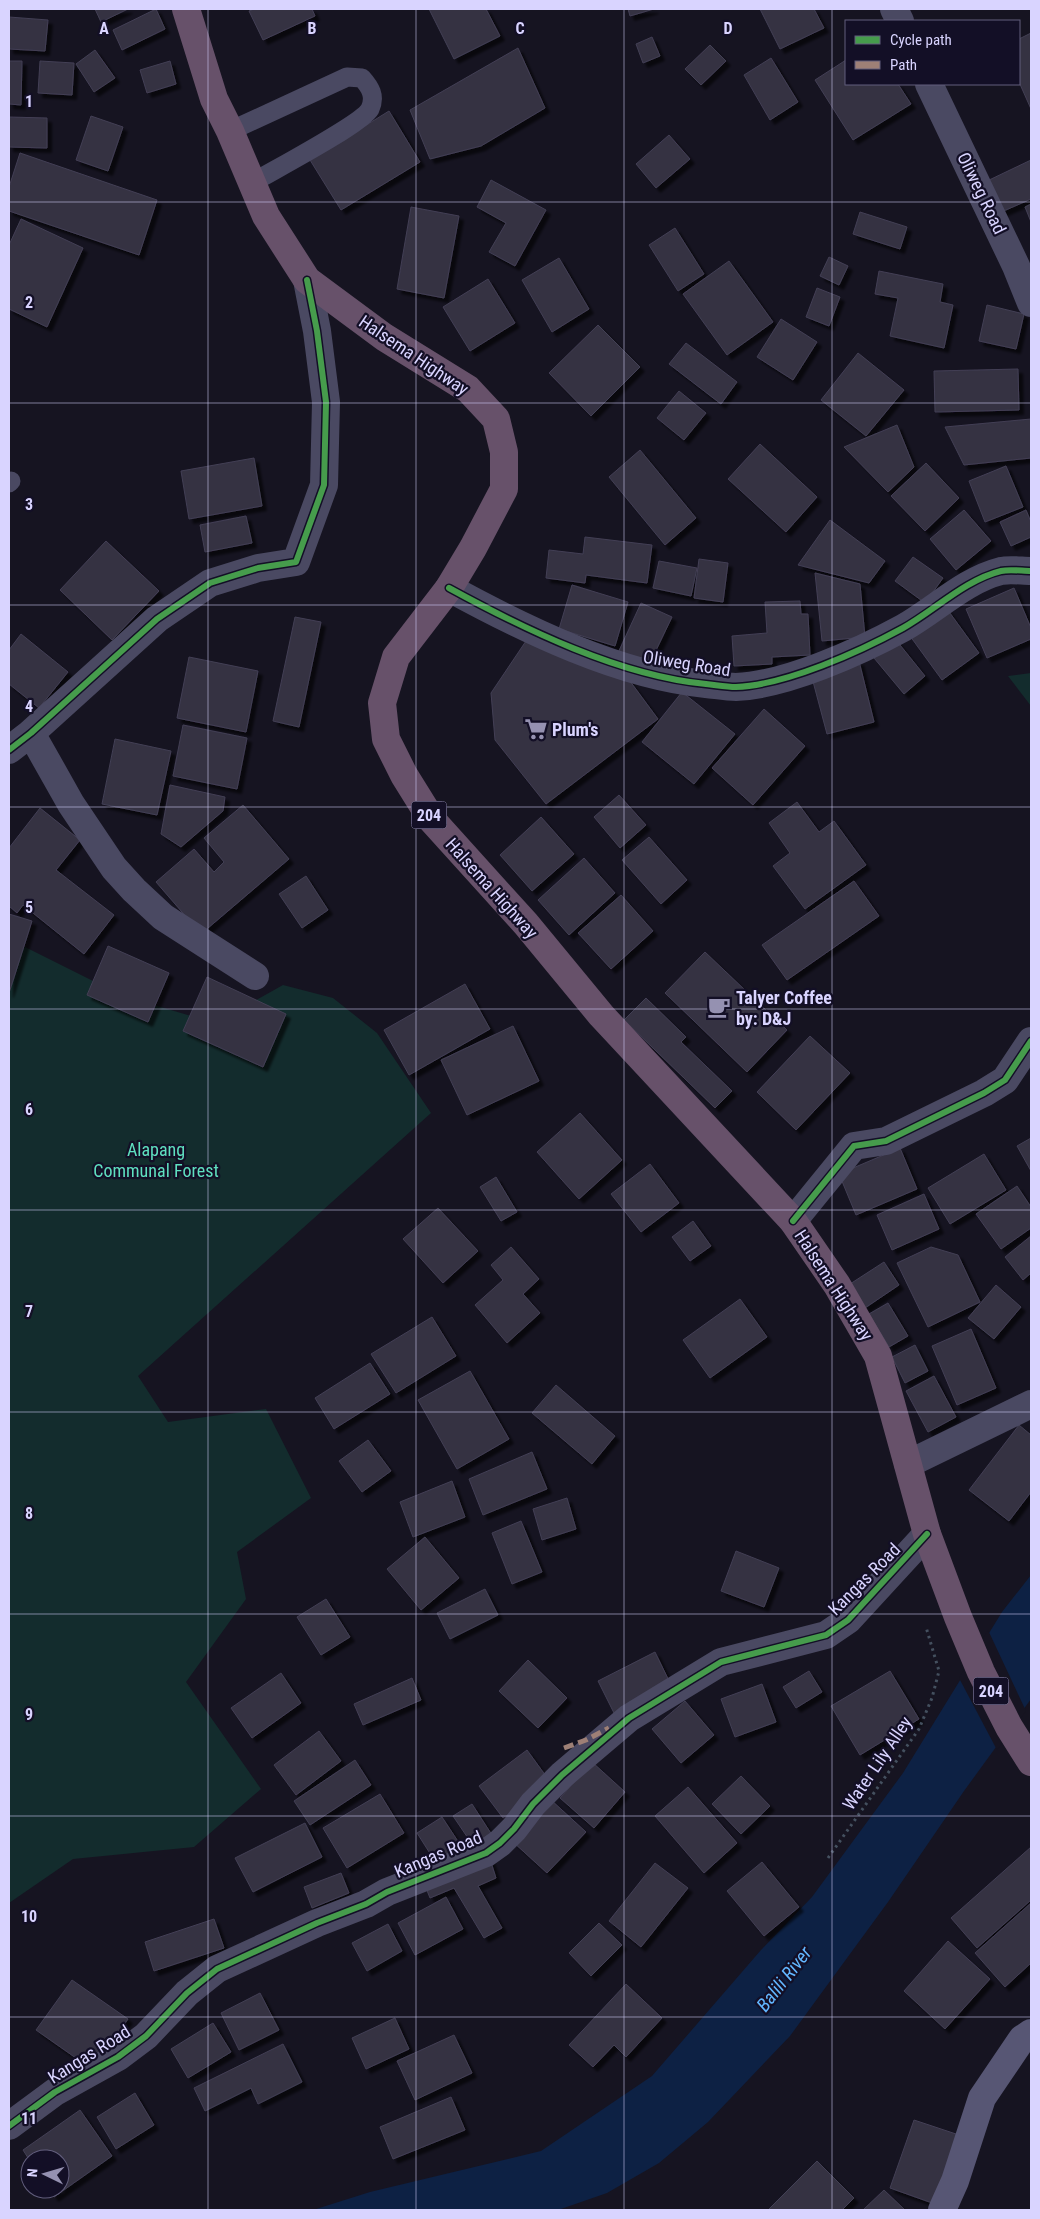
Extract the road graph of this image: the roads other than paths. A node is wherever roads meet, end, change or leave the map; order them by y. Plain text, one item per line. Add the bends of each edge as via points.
1 (186, 9) edge
2 (929, 85) edge
3 (230, 131) junction
4 (252, 182) junction
5 (307, 280) junction
6 (1031, 303) edge
7 (1031, 571) edge
8 (449, 588) junction
9 (31, 734) junction
10 (9, 750) edge
11 (255, 976) dead end
12 (1031, 1042) edge
13 (793, 1221) junction
14 (1031, 1404) edge
15 (908, 1464) junction
16 (927, 1534) junction
17 (1031, 1762) edge
18 (1031, 2032) edge
19 (9, 2126) edge
20 (942, 2210) edge

1 - 3 highway, Halsema Highway / 204 via 214,98
2 - 6 street, Oliweg Road
3 - 4 highway, Halsema Highway / 204
3 - 4 lane via 347,77 362,78 369,86 373,97 369,110 351,126
4 - 5 highway, Halsema Highway / 204 via 266,216
5 - 8 highway, Halsema Highway / 204 via 384,337 468,389 496,419 504,452 504,489
5 - 9 street via 326,402 324,485 296,562 258,568 210,583 156,618
7 - 8 street, Oliweg Road via 1002,571 981,578 903,628 821,666 776,681 736,687 686,682 628,668 498,615
8 - 13 highway, Halsema Highway / 204 via 396,657 382,703 386,739 404,775 432,820 526,924 601,1015
9 - 10 street
9 - 11 street via 76,812 114,868 134,890 163,917
12 - 13 street via 1005,1080 991,1089 886,1141 854,1146
13 - 15 highway, Halsema Highway / 204 via 838,1285 878,1356
14 - 15 street
15 - 16 highway, Halsema Highway / 204
16 - 17 highway, Halsema Highway / 204 via 981,1672
16 - 19 street, Kangas Road via 848,1620 826,1635 721,1662 629,1718 562,1774 514,1829 486,1853 388,1892 217,1969 187,1993 146,2036 118,2057 55,2092
18 - 20 street via 1022,2039 982,2098

